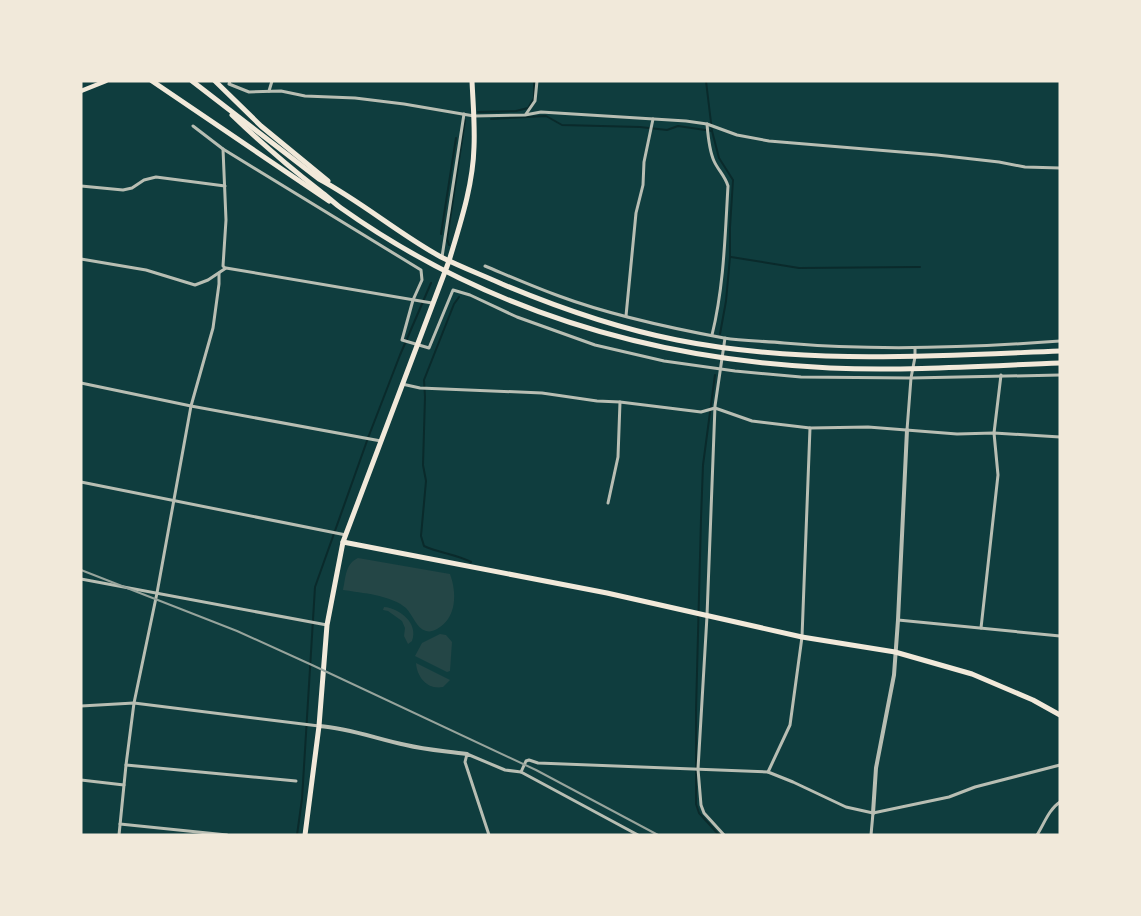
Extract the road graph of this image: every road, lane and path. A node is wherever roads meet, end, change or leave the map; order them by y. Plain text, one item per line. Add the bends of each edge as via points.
1 (106, 81) edge
2 (152, 81) edge
3 (161, 81) edge
4 (192, 81) edge
5 (215, 81) edge
6 (230, 81) edge
7 (272, 81) edge
8 (472, 81) edge
9 (537, 81) edge
10 (81, 91) edge
11 (269, 91) junction
12 (168, 92) junction
13 (217, 101) junction
14 (464, 114) junction
15 (525, 114) junction
16 (474, 116) junction
17 (653, 119) junction
18 (708, 124) junction
19 (193, 126) dead end
20 (223, 149) junction
21 (1060, 168) edge
22 (81, 186) edge
23 (225, 186) junction
24 (338, 189) junction
25 (340, 208) junction
26 (442, 258) junction
27 (81, 259) edge
28 (449, 261) junction
29 (485, 266) dead end
30 (226, 268) junction
31 (444, 272) junction
32 (219, 273) junction
33 (413, 300) junction
34 (432, 303) junction
35 (626, 316) junction
36 (712, 335) junction
37 (725, 338) junction
38 (1060, 341) edge
39 (418, 344) junction
40 (724, 348) junction
41 (915, 348) junction
42 (1060, 352) edge
43 (915, 357) junction
44 (723, 358) junction
45 (1060, 363) edge
46 (720, 369) junction
47 (914, 369) junction
48 (1001, 375) junction
49 (1060, 375) edge
50 (911, 378) junction
51 (81, 383) edge
52 (402, 384) junction
53 (620, 402) junction
54 (191, 406) junction
55 (715, 408) junction
56 (810, 428) junction
57 (908, 430) junction
58 (994, 433) junction
59 (1060, 437) edge
60 (381, 441) junction
61 (81, 482) edge
62 (174, 501) junction
63 (608, 503) dead end
64 (346, 535) junction
65 (343, 542) junction
66 (81, 579) edge
67 (157, 593) junction
68 (707, 616) junction
69 (898, 620) junction
70 (327, 625) junction
71 (981, 628) junction
72 (802, 636) junction
73 (1060, 636) edge
74 (896, 652) junction
75 (134, 703) junction
76 (81, 706) edge
77 (1060, 715) edge
78 (319, 726) junction
79 (467, 754) junction
80 (126, 765) junction
81 (1060, 765) edge
82 (698, 769) junction
83 (520, 772) junction
84 (768, 772) junction
85 (81, 780) edge
86 (296, 781) dead end
87 (124, 785) junction
88 (1060, 802) edge
89 (873, 813) junction
90 (120, 824) junction
91 (119, 835) edge
92 (227, 835) edge
93 (305, 835) edge
94 (489, 835) edge
95 (638, 835) edge
96 (724, 835) edge
97 (871, 835) edge
98 (1036, 835) edge

1 - 10 main road
2 - 12 main road
3 - 12 main road
4 - 13 main road
5 - 24 main road via 261,126
6 - 11 street via 230,84 249,92
7 - 11 street
8 - 16 main road
9 - 15 street via 535,101
11 - 14 street via 374,100
12 - 25 main road
13 - 24 main road via 319,179
13 - 25 main road via 283,162
14 - 16 street
14 - 26 street
15 - 16 street
15 - 17 street via 541,112
16 - 28 main road via 470,185
17 - 18 street
17 - 35 street via 636,213
18 - 21 street via 737,135 769,141
18 - 36 street via 714,163 728,186 724,261
19 - 20 street
20 - 23 street
20 - 33 street via 421,270 422,280
22 - 23 street via 123,190 156,177
23 - 30 street via 223,266
24 - 26 main road
25 - 31 main road
26 - 28 main road
27 - 32 street via 146,270 194,284
28 - 31 main road
28 - 40 main road via 554,306 596,320 670,339
29 - 35 street via 559,296
30 - 32 street
30 - 33 street
31 - 34 main road
31 - 44 main road via 521,306 593,331
32 - 54 street via 213,328
33 - 34 street
33 - 39 street via 402,340
34 - 39 main road
35 - 36 street
36 - 37 street
37 - 40 street
37 - 41 street via 817,346
38 - 41 street
39 - 46 street via 429,348 453,290 517,318 595,344 664,361
39 - 52 main road
40 - 43 main road via 786,354
40 - 44 street
41 - 43 street
42 - 43 main road
43 - 47 street
44 - 46 street
44 - 47 main road via 831,368
45 - 47 main road
46 - 50 street via 801,377
46 - 55 street
47 - 50 street
48 - 49 street
48 - 50 street
48 - 58 street
50 - 57 street
51 - 54 street
52 - 53 street via 420,388 542,394
52 - 60 main road
53 - 55 street via 701,412
53 - 63 street via 618,457
54 - 60 street
54 - 62 street
55 - 56 street via 752,421
55 - 68 street
56 - 57 street
56 - 72 street
57 - 58 street
57 - 69 street
58 - 59 street
58 - 71 street via 998,475
60 - 64 main road
61 - 62 street
62 - 64 street
62 - 67 street
64 - 65 main road
65 - 68 main road via 607,593
65 - 70 main road
66 - 67 street
67 - 70 street
67 - 75 street
68 - 72 main road
68 - 82 street
69 - 71 street
69 - 74 street
70 - 78 main road
71 - 73 street
72 - 74 main road
72 - 84 street via 790,725
74 - 77 main road via 972,674
74 - 89 street via 876,768
75 - 76 street
75 - 78 street
75 - 80 street
78 - 79 street
78 - 93 main road
79 - 83 street via 505,770
79 - 94 street via 465,762
80 - 86 street
80 - 87 street
81 - 89 street via 949,797
82 - 83 street via 538,763 529,760
82 - 84 street
82 - 96 street via 700,805
83 - 95 street
84 - 89 street via 846,807
85 - 87 street
87 - 90 street
88 - 98 street
89 - 97 street
90 - 91 street
90 - 92 street

